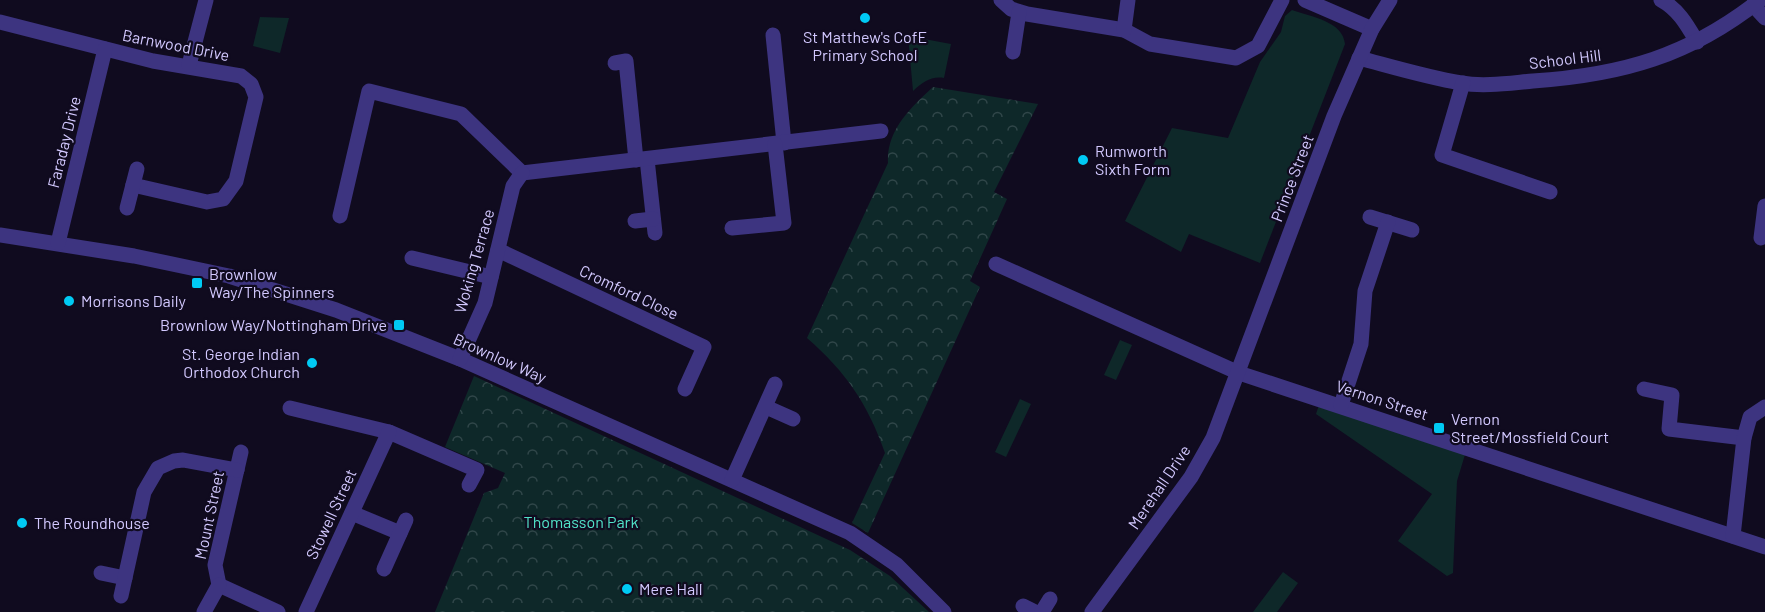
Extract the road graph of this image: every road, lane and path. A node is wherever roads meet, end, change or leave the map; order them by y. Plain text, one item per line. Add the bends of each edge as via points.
1 (206, 0) edge
2 (1001, 0) edge
3 (1128, 0) edge
4 (1282, 0) edge
5 (1305, 0) edge
6 (1390, 0) edge
7 (1661, 0) edge
8 (1757, 3) edge
9 (1019, 12) junction
10 (1765, 18) edge
11 (0, 22) edge
12 (1372, 29) junction
13 (1124, 30) junction
14 (773, 35) dead end
15 (1697, 42) junction
16 (98, 48) junction
17 (1013, 52) dead end
18 (1359, 58) junction
19 (615, 63) dead end
20 (189, 65) junction
21 (1463, 83) junction
22 (881, 131) dead end
23 (779, 143) junction
24 (641, 159) junction
25 (137, 169) dead end
26 (522, 173) junction
27 (133, 184) junction
28 (1550, 192) dead end
29 (1765, 206) edge
30 (127, 208) dead end
31 (340, 216) dead end
32 (1370, 217) dead end
33 (634, 221) dead end
34 (1388, 222) junction
35 (732, 228) dead end
36 (1412, 230) dead end
37 (0, 235) edge
38 (1761, 238) dead end
39 (58, 243) junction
40 (498, 250) junction
41 (412, 258) dead end
42 (996, 264) dead end
43 (491, 277) junction
44 (460, 360) junction
45 (1239, 373) junction
46 (775, 384) dead end
47 (1644, 388) dead end
48 (685, 389) dead end
49 (1341, 405) junction
50 (766, 407) junction
51 (1765, 407) edge
52 (290, 408) dead end
53 (793, 419) dead end
54 (389, 432) junction
55 (1744, 438) junction
56 (241, 452) dead end
57 (237, 470) junction
58 (732, 480) junction
59 (469, 485) dead end
60 (352, 513) junction
61 (1732, 536) junction
62 (1765, 547) edge
63 (384, 569) dead end
64 (101, 573) dead end
65 (125, 578) junction
66 (219, 585) junction
67 (121, 596) dead end
68 (204, 612) edge
69 (278, 612) edge
70 (306, 612) edge
71 (945, 612) edge
72 (1092, 612) edge

1 - 20 street
2 - 9 street
3 - 13 street
4 - 13 street via 1258,45 1236,58 1150,44
5 - 12 street
6 - 12 street, Prince Street
7 - 15 street via 1678,12
8 - 10 street
8 - 15 street, School Hill
9 - 13 street
9 - 17 street
11 - 16 street, Barnwood Drive
12 - 18 street, Prince Street
14 - 23 street
15 - 21 street, School Hill via 1657,60 1583,78
16 - 20 street, Barnwood Drive
16 - 39 street, Faraday Drive
18 - 21 street, School Hill
18 - 45 street, Prince Street
19 - 24 street via 626,62
20 - 27 street, Barnwood Drive via 241,76 255,90 233,188 223,199 212,203
21 - 28 street via 1442,155
22 - 23 street
23 - 24 street
23 - 35 street via 784,223
24 - 26 street
24 - 33 street via 654,226
25 - 27 street
26 - 31 street via 461,114 369,91
26 - 40 street, Woking Terrace via 513,186
27 - 30 street
29 - 38 street
32 - 34 street
34 - 36 street
34 - 49 street via 1365,291 1361,344
37 - 39 street, Brownlow Way
39 - 44 street, Brownlow Way via 238,278 336,310
40 - 43 street, Woking Terrace
40 - 48 street, Cromford Close via 704,347
41 - 43 street
42 - 45 street, Vernon Street
43 - 44 street, Woking Terrace via 485,303
44 - 58 street, Brownlow Way
45 - 49 street, Vernon Street
45 - 72 street, Merehall Drive via 1213,438 1191,477
46 - 50 street
47 - 55 street via 1672,395 1669,429
49 - 61 street, Vernon Street
50 - 53 street
50 - 58 street
51 - 55 street via 1750,417
52 - 54 street
54 - 59 street via 477,470
54 - 60 street, Stowell Street
55 - 61 street
56 - 57 street, Mount Street
57 - 65 street via 183,460 158,468 144,492
57 - 66 street, Mount Street via 215,565
58 - 71 street, Brownlow Way via 850,533 897,565
60 - 63 street via 403,526
60 - 70 street, Stowell Street
61 - 62 street, Vernon Street
64 - 65 street
65 - 67 street
66 - 68 street
66 - 69 street

